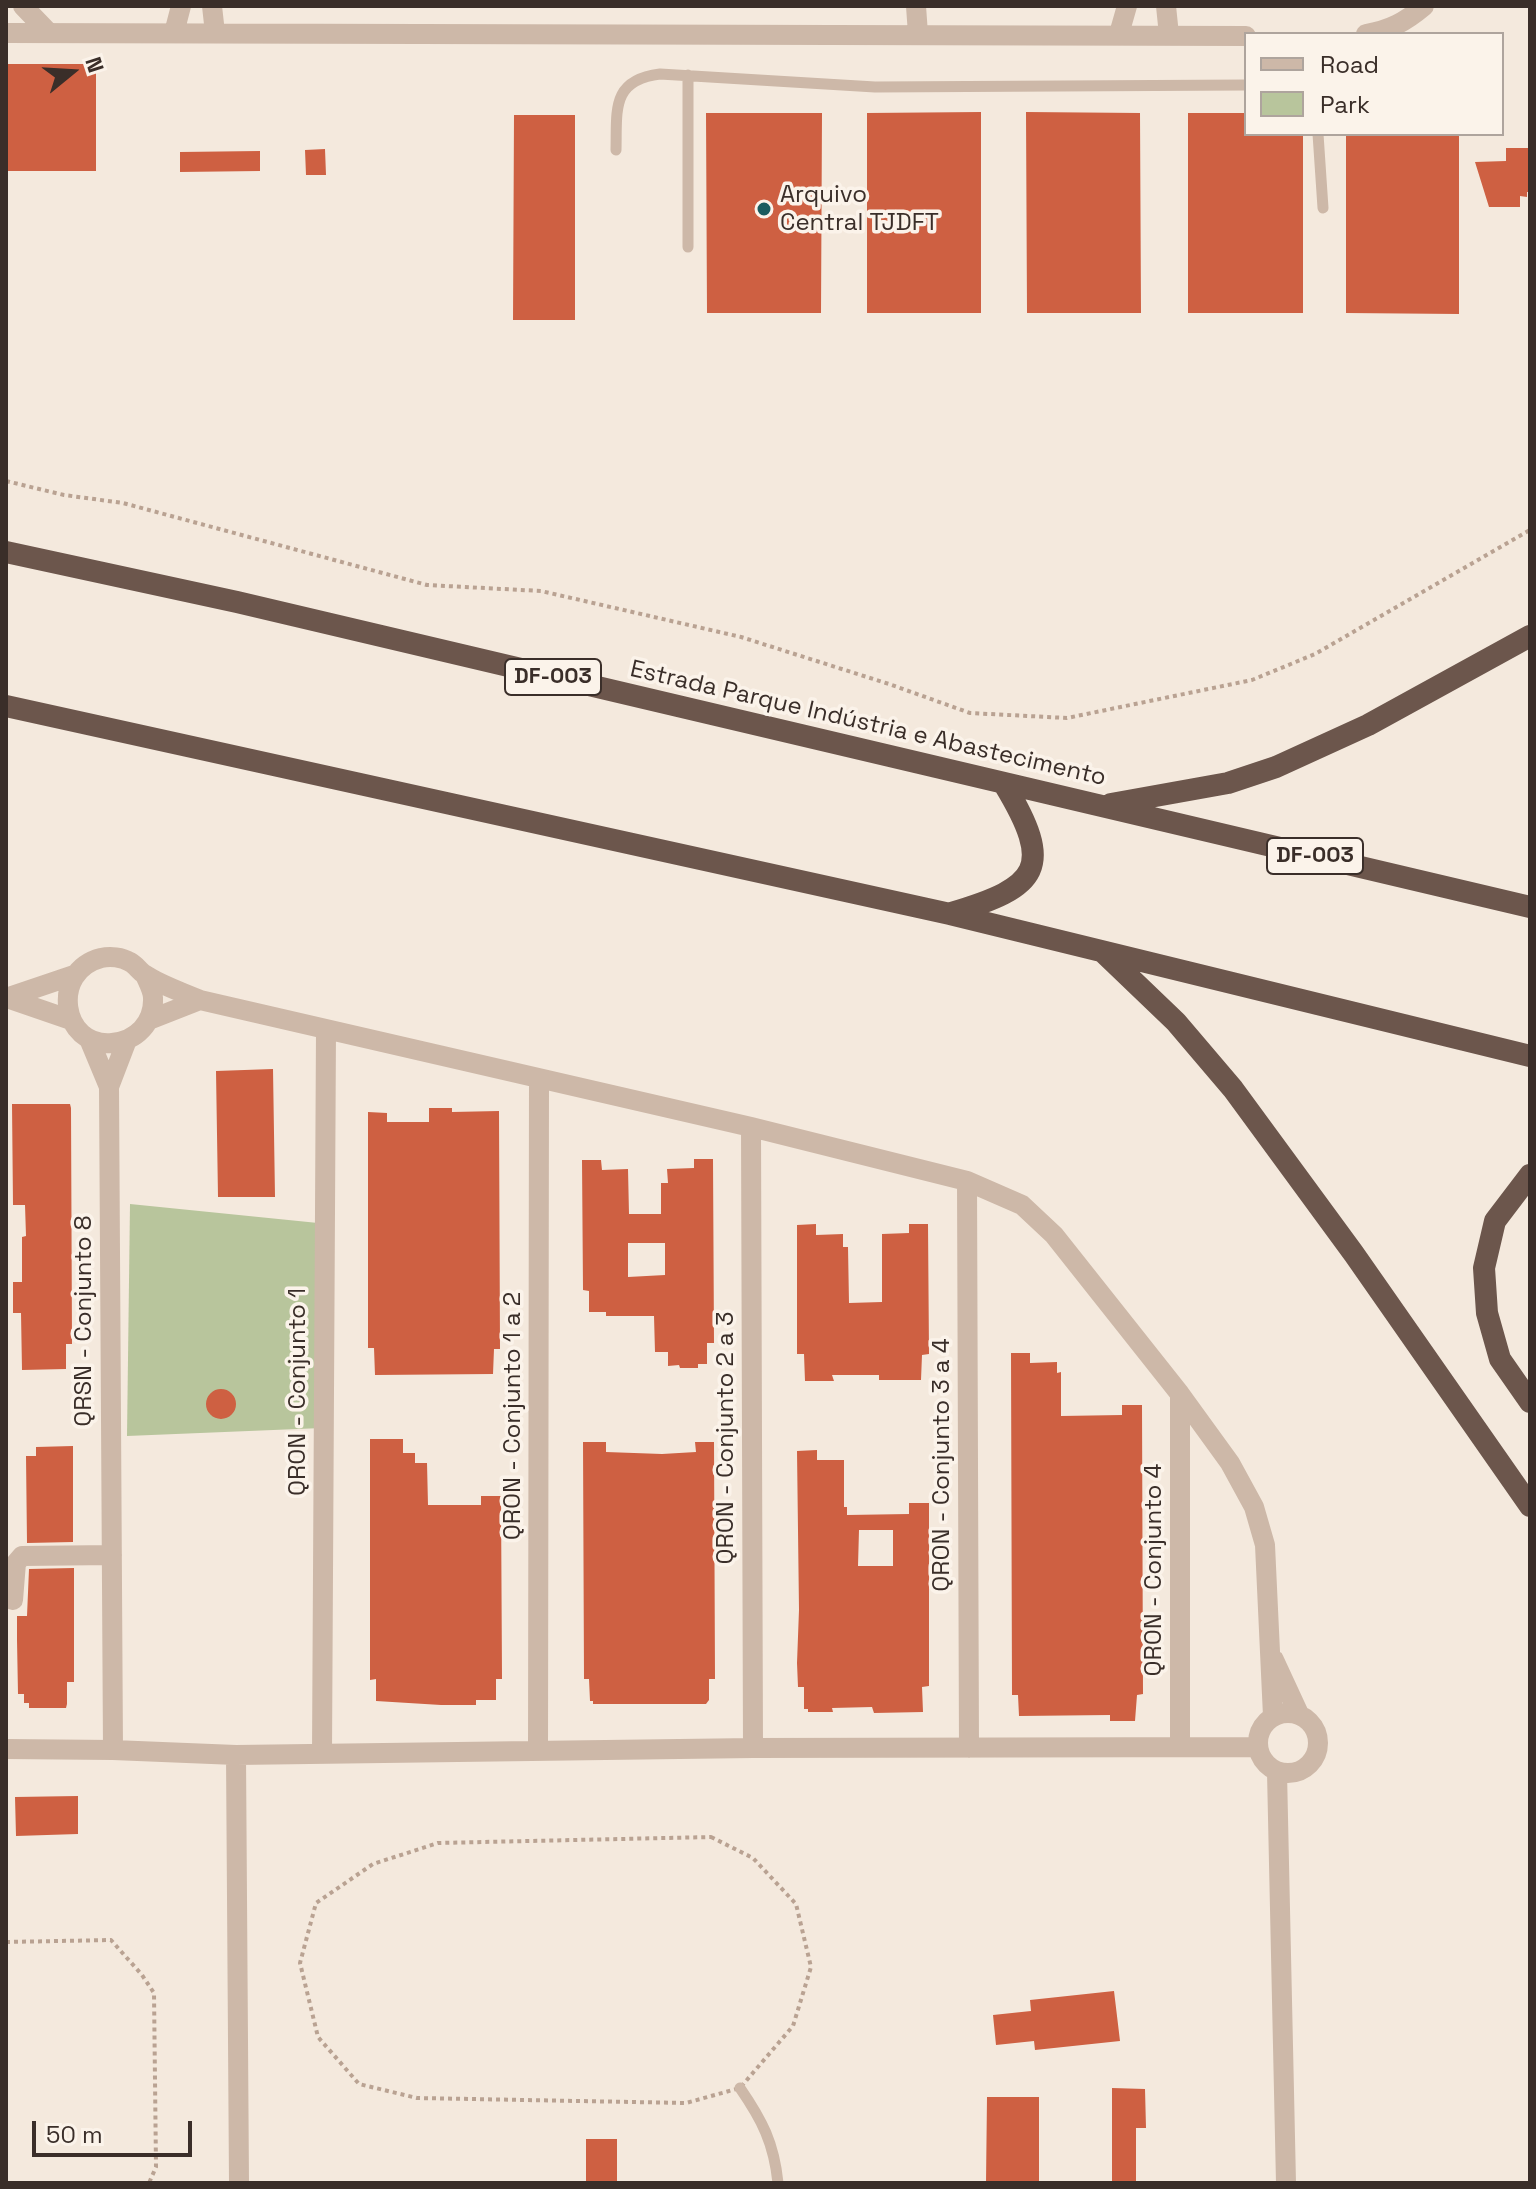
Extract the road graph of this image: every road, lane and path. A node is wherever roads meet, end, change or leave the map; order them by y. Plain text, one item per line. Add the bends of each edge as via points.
1 (23, 6) edge
2 (181, 6) edge
3 (212, 6) edge
4 (916, 6) edge
5 (1127, 6) edge
6 (1166, 6) edge
7 (1416, 13) edge
8 (48, 32) junction
9 (1378, 32) edge
10 (6, 33) edge
11 (174, 33) junction
12 (215, 33) junction
13 (918, 34) junction
14 (1119, 34) junction
15 (1169, 35) junction
16 (1244, 36) edge
17 (688, 75) junction
18 (1244, 85) edge
19 (1318, 136) edge
20 (616, 150) dead end
21 (1323, 208) dead end
22 (688, 247) dead end
23 (6, 481) edge
24 (1530, 530) edge
25 (6, 552) edge
26 (1530, 636) edge
27 (6, 706) edge
28 (1004, 784) junction
29 (1100, 806) junction
30 (1530, 907) edge
31 (950, 914) junction
32 (1103, 951) junction
33 (74, 975) junction
34 (145, 975) junction
35 (6, 998) edge
36 (200, 1000) junction
37 (71, 1020) junction
38 (149, 1020) junction
39 (326, 1030) junction
40 (89, 1039) junction
41 (127, 1040) junction
42 (1530, 1056) edge
43 (539, 1080) junction
44 (109, 1087) junction
45 (751, 1127) junction
46 (1530, 1175) edge
47 (967, 1181) junction
48 (1180, 1394) junction
49 (1530, 1402) edge
50 (1530, 1506) edge
51 (112, 1555) junction
52 (13, 1600) dead end
53 (1271, 1653) junction
54 (1299, 1714) junction
55 (1273, 1716) junction
56 (1180, 1746) junction
57 (1258, 1747) junction
58 (753, 1748) junction
59 (969, 1748) junction
60 (6, 1749) edge
61 (113, 1750) junction
62 (538, 1751) junction
63 (322, 1753) junction
64 (236, 1755) junction
65 (1277, 1772) junction
66 (6, 1942) edge
67 (740, 2088) junction
68 (149, 2183) edge
69 (239, 2183) edge
70 (778, 2183) edge
71 (1286, 2183) edge

1 - 8 street
2 - 11 street
3 - 12 street
4 - 13 street
5 - 14 street
6 - 15 street
7 - 9 street
8 - 10 street
8 - 11 street
11 - 12 street
12 - 13 street
13 - 14 street
14 - 15 street
15 - 16 street
17 - 18 lane via 875,87
17 - 20 lane via 648,76 623,91 617,106
17 - 22 lane
19 - 21 lane
23 - 24 path via 123,503 427,585 541,591 741,637 970,713 1067,718 1252,680 1303,659
25 - 28 highway, Estrada Parque Indústria e Abastecimento / DF-003
26 - 29 highway via 1368,725 1276,767 1228,783
27 - 31 highway
28 - 29 highway, Estrada Parque Indústria e Abastecimento / DF-003
28 - 31 highway via 1031,844 1027,879 995,900
29 - 30 highway, Estrada Parque Indústria e Abastecimento / DF-003
31 - 32 highway
32 - 42 highway
32 - 50 highway via 1176,1022 1233,1089
33 - 34 street via 89,961 109,956 129,961
33 - 35 street
33 - 37 street via 66,997
34 - 36 street
34 - 38 street via 153,997
35 - 37 street
36 - 38 street
36 - 39 street
37 - 40 street
38 - 41 street
39 - 43 street
39 - 63 street, QRON - Conjunto 1
40 - 41 street via 108,1044
40 - 44 street, QRSN - Conjunto 8
41 - 44 street, QRSN - Conjunto 8
43 - 45 street
43 - 62 street, QRON - Conjunto 1 a 2
44 - 51 street, QRSN - Conjunto 8
45 - 47 street
45 - 58 street, QRON - Conjunto 2 a 3
46 - 49 highway via 1495,1221 1484,1268 1487,1313 1500,1359
47 - 48 street via 1022,1205 1054,1235
47 - 59 street, QRON - Conjunto 3 a 4
48 - 53 street via 1230,1463 1254,1507 1265,1545
48 - 56 street, QRON - Conjunto 4
51 - 52 street via 22,1556 16,1563
51 - 61 street, QRSN - Conjunto 8
53 - 54 street
53 - 55 street
54 - 55 street
54 - 65 street via 1311,1722 1318,1748 1303,1770
55 - 57 street via 1258,1735
56 - 57 street
56 - 59 street
57 - 65 street via 1264,1762
58 - 59 street
58 - 62 street
60 - 61 street
61 - 64 street
62 - 63 street
63 - 64 street
64 - 69 street
65 - 71 street
66 - 68 path via 111,1940 154,1993 156,2167
67 - 67 path via 793,2026 811,1967 796,1904 753,1858 711,1837 438,1843 373,1864 316,1903 300,1963 318,2037 359,2084 417,2098 686,2103
67 - 70 lane via 762,2120

